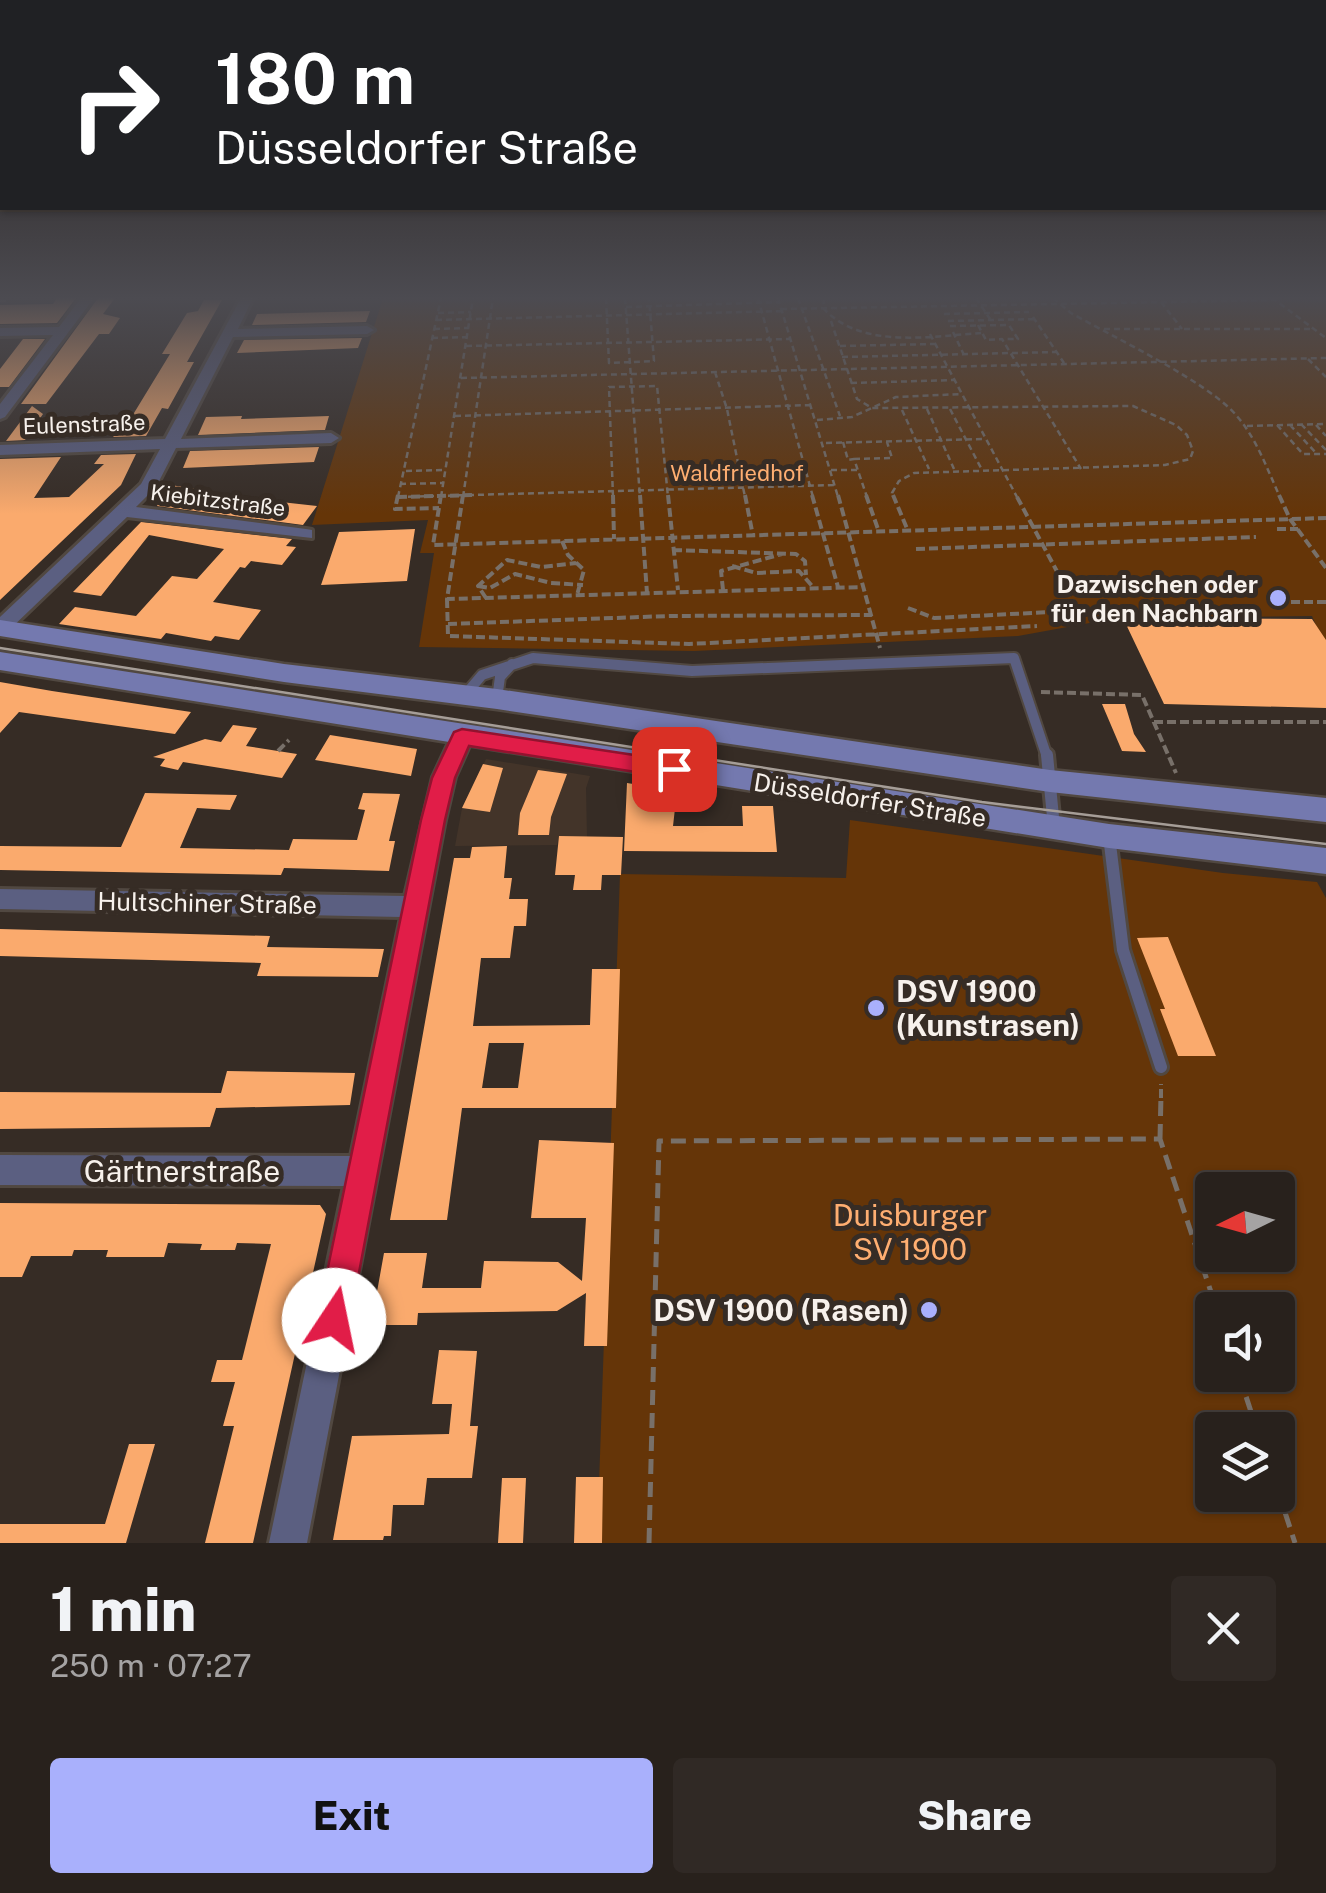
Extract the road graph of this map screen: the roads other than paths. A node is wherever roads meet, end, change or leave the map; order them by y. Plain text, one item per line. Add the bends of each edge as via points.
1 (30, 370) edge
2 (209, 370) edge
3 (0, 414) edge
4 (331, 438) dead end
5 (170, 444) junction
6 (0, 450) edge
7 (124, 511) junction
8 (306, 534) dead end
9 (0, 628) edge
10 (0, 660) edge
11 (516, 661) junction
12 (465, 695) junction
13 (497, 699) junction
14 (462, 737) junction
15 (1050, 781) junction
16 (1326, 810) edge
17 (1054, 827) junction
18 (1109, 836) junction
19 (1326, 861) edge
20 (0, 898) edge
21 (414, 908) junction
22 (1161, 1066) road end
23 (0, 1170) edge
24 (364, 1171) junction
25 (288, 1543) edge

1 - 3 street
2 - 5 street
4 - 5 street, Eulenstraße
5 - 6 street, Eulenstraße
5 - 7 street via 148,487
7 - 8 street, Kiebitzstraße
7 - 9 street
9 - 12 main road, Düsseldorfer Straße
10 - 14 main road, Düsseldorfer Straße
11 - 12 lane via 482,675
11 - 13 lane via 500,677
11 - 15 lane via 692,671 1014,658
12 - 13 main road, Düsseldorfer Straße
13 - 15 main road, Düsseldorfer Straße
14 - 17 main road, Düsseldorfer Straße
14 - 21 street via 444,778
15 - 16 main road, Düsseldorfer Straße
15 - 17 lane
17 - 18 main road, Düsseldorfer Straße
18 - 19 main road, Düsseldorfer Straße
18 - 22 lane via 1122,950
20 - 21 street, Hultschiner Straße
21 - 24 street
23 - 24 street, Gärtnerstraße
24 - 25 street

